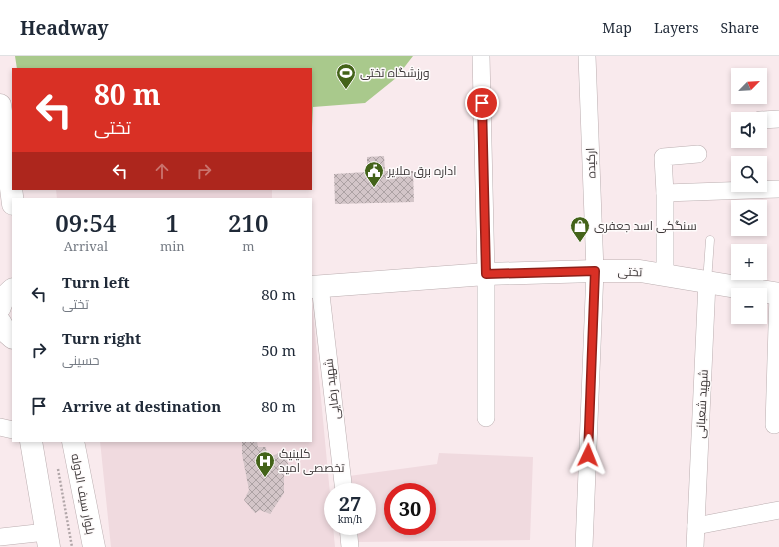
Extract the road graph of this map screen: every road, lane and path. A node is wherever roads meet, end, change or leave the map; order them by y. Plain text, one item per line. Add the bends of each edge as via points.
1 (481, 56) edge
2 (587, 56) edge
3 (0, 105) edge
4 (779, 119) edge
5 (767, 120) edge
6 (698, 154) dead end
7 (779, 189) edge
8 (665, 193) junction
9 (12, 198) edge
10 (710, 240) dead end
11 (595, 271) junction
12 (486, 274) junction
13 (665, 275) junction
14 (707, 282) junction
15 (315, 286) edge
16 (12, 290) edge
17 (779, 294) edge
18 (0, 307) edge
19 (0, 322) edge
20 (12, 337) edge
21 (486, 418) dead end
22 (774, 425) dead end
23 (0, 427) edge
24 (12, 430) edge
25 (31, 442) edge
26 (73, 442) edge
27 (57, 463) dead end
28 (343, 483) edge
29 (779, 510) edge
30 (696, 526) junction
31 (349, 535) edge
32 (0, 537) edge
33 (48, 540) edge
34 (72, 547) edge
35 (94, 547) edge
36 (350, 547) edge
37 (584, 547) edge
38 (695, 547) edge

1 - 12 street
2 - 11 street, ارکیده
3 - 9 main road
4 - 5 street
6 - 8 street via 663,157
7 - 8 street
8 - 13 street
10 - 14 lane
11 - 12 main road, تختی
11 - 13 main road, تختی via 640,271
11 - 37 street, ارکیده
12 - 15 main road, تختی
12 - 21 street
13 - 14 main road, تختی
14 - 17 main road, تختی
14 - 30 street, شهید شعبانی
15 - 28 street, شهید رضایی
16 - 18 main road
17 - 22 street
19 - 20 main road via 4,331
23 - 24 street
25 - 33 main road
26 - 35 main road, بلوار سیف الدوله
27 - 34 path
29 - 30 street
30 - 38 street, شهید شعبانی
31 - 36 street
32 - 33 street

